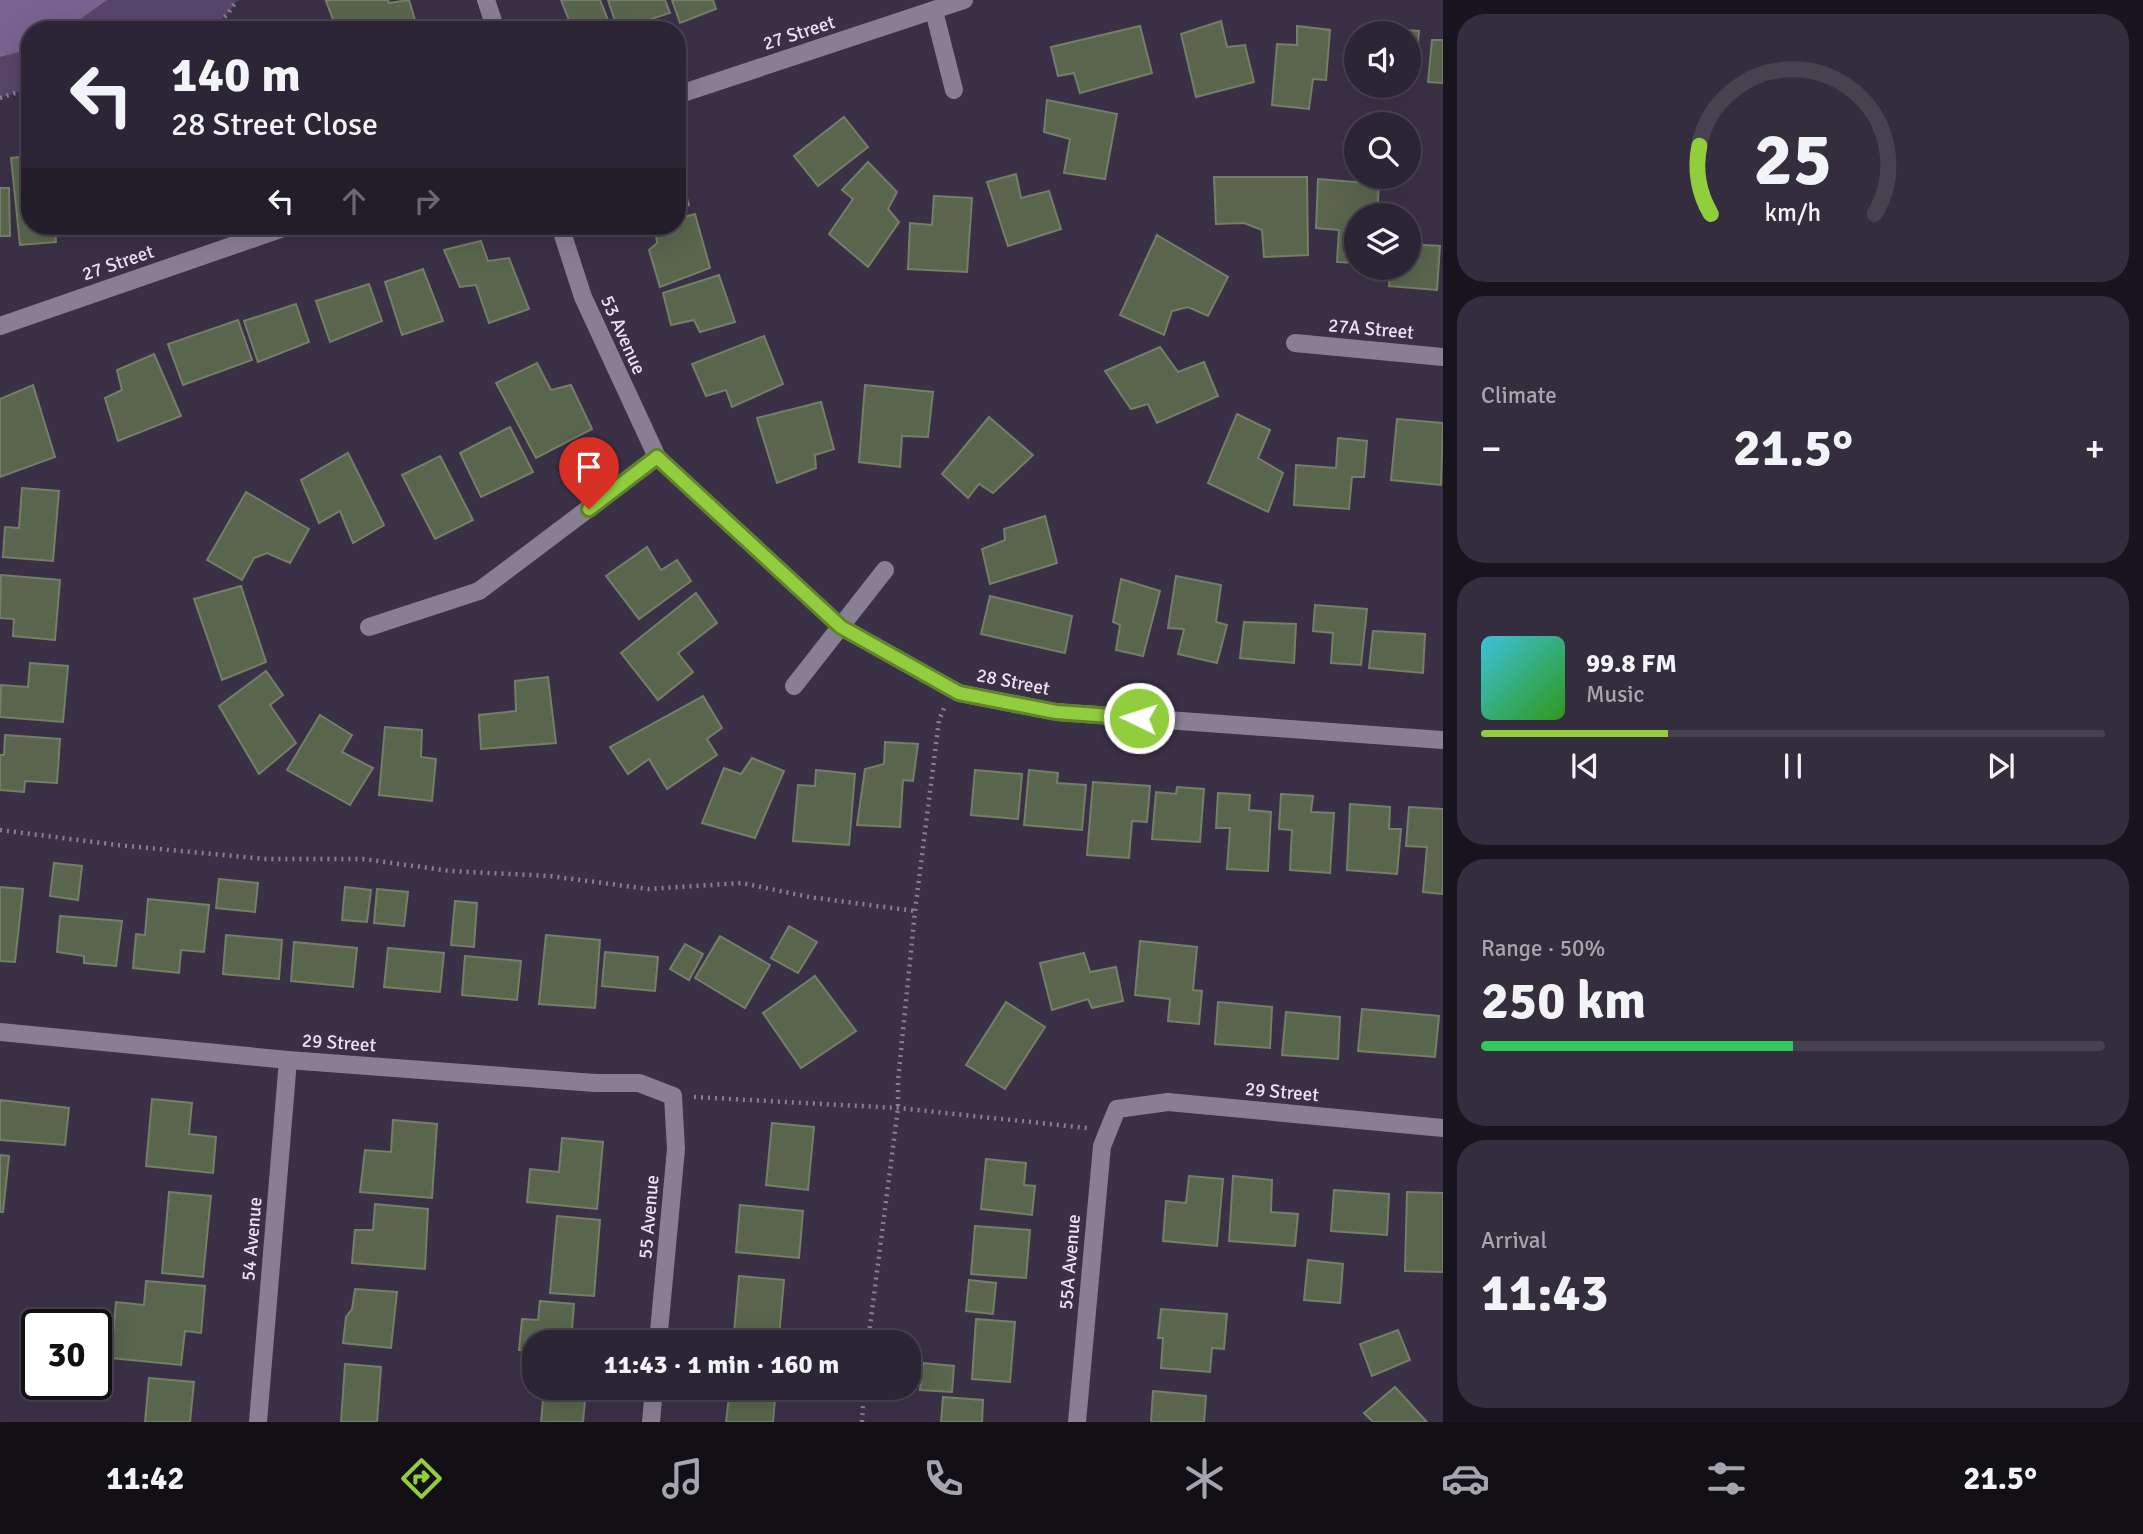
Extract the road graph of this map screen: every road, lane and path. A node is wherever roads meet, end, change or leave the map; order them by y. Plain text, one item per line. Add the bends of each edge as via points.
1 (237, 0) edge
2 (486, 0) edge
3 (964, 0) edge
4 (934, 11) junction
5 (219, 21) edge
6 (493, 21) edge
7 (954, 90) dead end
8 (21, 91) edge
9 (686, 92) edge
10 (0, 98) edge
11 (263, 235) edge
12 (563, 235) edge
13 (0, 326) edge
14 (1295, 343) dead end
15 (1443, 356) edge
16 (657, 457) junction
17 (885, 570) dead end
18 (369, 627) dead end
19 (841, 627) junction
20 (794, 686) dead end
21 (939, 720) dead end
22 (1443, 740) edge
23 (0, 830) edge
24 (915, 911) junction
25 (0, 1032) edge
26 (288, 1060) junction
27 (673, 1096) junction
28 (898, 1108) junction
29 (1117, 1110) joint
30 (1443, 1128) edge
31 (1108, 1130) junction
32 (660, 1330) edge
33 (869, 1330) edge
34 (653, 1400) edge
35 (863, 1400) edge
36 (258, 1422) edge
37 (651, 1422) edge
38 (862, 1422) edge
39 (1077, 1422) edge

1 - 5 path
2 - 6 street
3 - 4 street, 27 Street
4 - 7 street
4 - 9 street, 27 Street
8 - 10 path
11 - 13 street, 27 Street
12 - 16 street, 53 Avenue via 583,297
14 - 15 street, 27A Street
16 - 18 street via 479,591
16 - 19 street, 28 Street
17 - 19 street
19 - 20 street
19 - 22 street, 28 Street via 959,693 1056,712
21 - 24 path
23 - 24 path via 266,859 363,859 648,889 742,883
24 - 28 path
25 - 26 street, 29 Street
26 - 27 street, 29 Street via 639,1083
26 - 36 street, 54 Avenue
27 - 28 path
27 - 32 street, 55 Avenue via 676,1149
28 - 31 path
28 - 33 path
29 - 30 street, 29 Street via 1168,1102
29 - 31 street, 55A Avenue
31 - 39 street, 55A Avenue via 1102,1146
34 - 37 street
35 - 38 path

